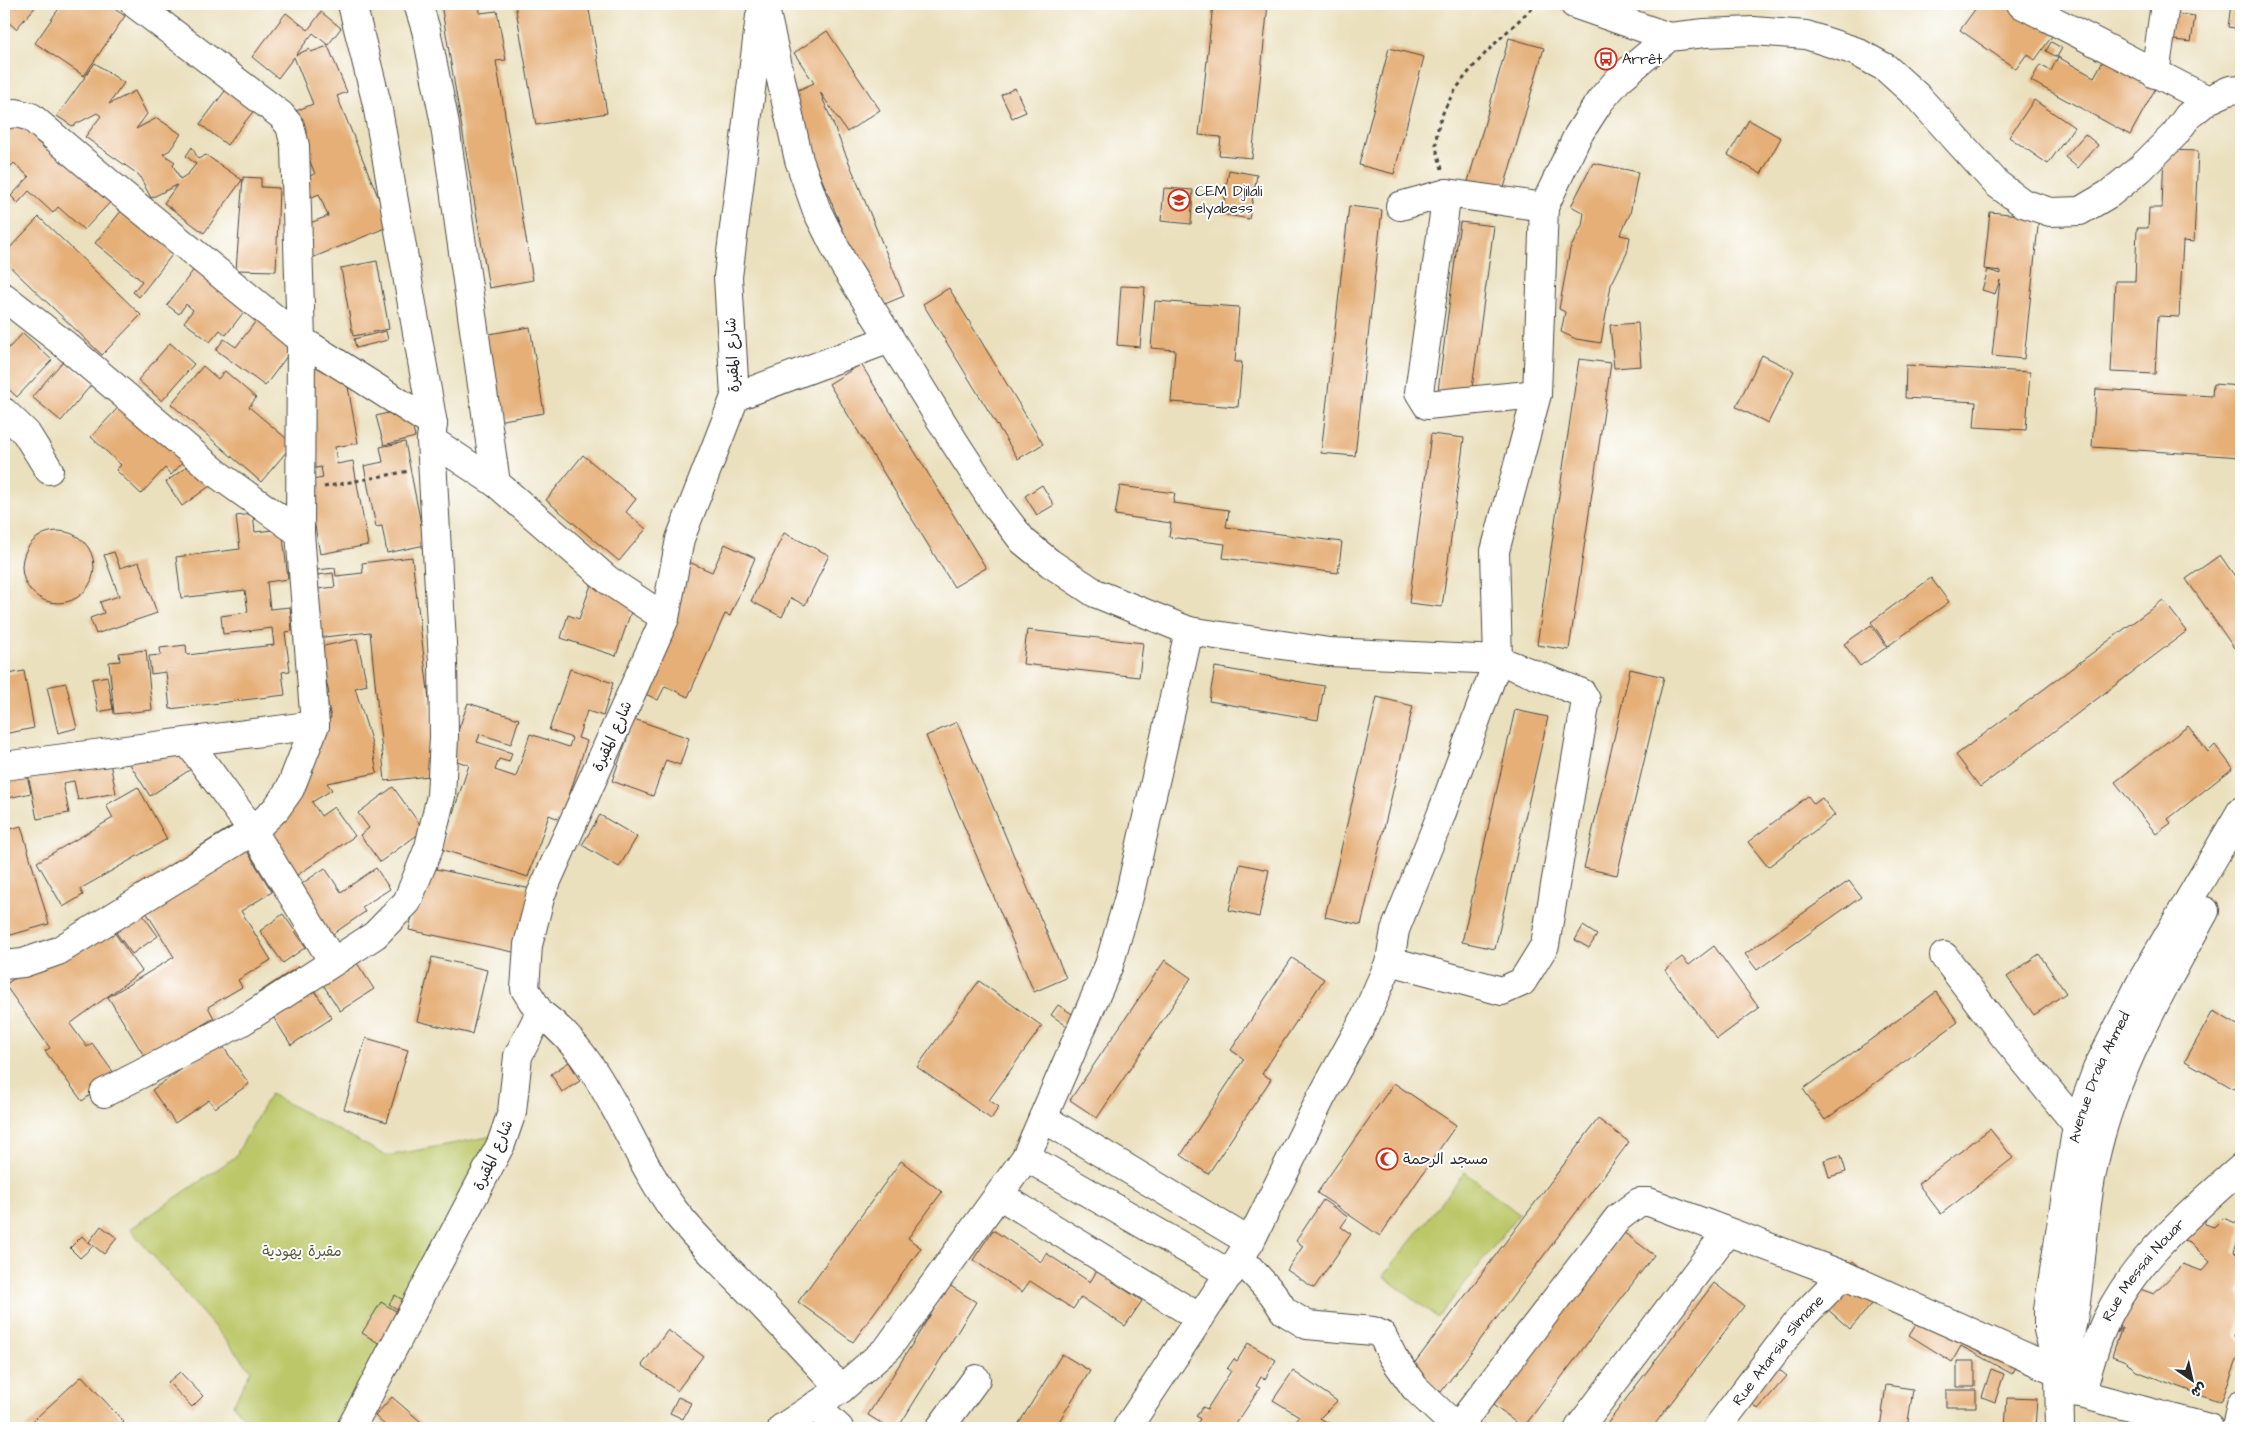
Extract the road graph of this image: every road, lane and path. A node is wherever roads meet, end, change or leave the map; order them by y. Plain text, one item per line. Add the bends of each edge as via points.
1 (135, 4) edge
2 (352, 4) edge
3 (418, 4) edge
4 (763, 4) edge
5 (1536, 4) edge
6 (1574, 4) edge
7 (2021, 4) edge
8 (2165, 4) edge
9 (1668, 38) junction
10 (2155, 74) junction
11 (2241, 89) edge
12 (2208, 100) junction
13 (4, 115) edge
14 (1447, 193) junction
15 (1400, 206) dead end
16 (1544, 207) junction
17 (4, 297) edge
18 (890, 339) junction
19 (302, 340) junction
20 (1537, 394) junction
21 (735, 397) junction
22 (4, 412) edge
23 (432, 432) junction
24 (434, 467) junction
25 (49, 470) dead end
26 (496, 483) junction
27 (300, 491) junction
28 (300, 533) junction
29 (665, 618) junction
30 (1189, 631) junction
31 (1498, 660) junction
32 (315, 725) junction
33 (188, 742) junction
34 (4, 766) edge
35 (2241, 811) edge
36 (253, 831) junction
37 (2241, 850) edge
38 (2197, 906) junction
39 (1944, 956) dead end
40 (1390, 961) junction
41 (333, 962) junction
42 (4, 965) edge
43 (540, 1013) junction
44 (104, 1092) dead end
45 (1043, 1118) junction
46 (2076, 1125) junction
47 (1026, 1157) junction
48 (2241, 1168) edge
49 (999, 1195) junction
50 (1727, 1232) junction
51 (1240, 1258) junction
52 (1843, 1275) junction
53 (1200, 1318) junction
54 (976, 1379) dead end
55 (2067, 1386) junction
56 (841, 1389) junction
57 (2241, 1404) edge
58 (815, 1406) junction
59 (1467, 1425) edge
60 (351, 1428) edge
61 (782, 1428) edge
62 (839, 1428) edge
63 (940, 1428) edge
64 (1127, 1428) edge
65 (1579, 1428) edge
66 (1717, 1428) edge
67 (2060, 1428) edge
68 (2209, 1428) edge
69 (2236, 1428) edge

1 - 19 street via 281,115 290,126 295,146
2 - 23 street via 377,104
3 - 26 street via 444,119
4 - 18 street via 799,160 817,211 844,265
4 - 21 street, شارع المقبرة via 728,277
5 - 14 path via 1459,85 1442,112 1436,143
6 - 9 street
7 - 10 street
8 - 10 street
9 - 12 street via 1754,31 1806,35 1855,51 1886,68 1917,96 1997,184 2023,203 2050,212 2080,211 2109,194 2140,169 2188,116
9 - 16 street via 1619,79 1600,101 1578,135
10 - 12 street
11 - 12 street via 2230,90
13 - 19 street via 16,113 31,117
14 - 15 street
14 - 16 street
14 - 20 street via 1419,392 1422,400 1427,404
16 - 20 street
17 - 28 street via 220,476
18 - 21 street
18 - 30 street via 996,506 1024,541 1095,593
19 - 23 street
19 - 27 street
20 - 31 street via 1495,551
21 - 29 street, شارع المقبرة via 680,538
22 - 25 street via 26,433
23 - 24 street
23 - 26 street
24 - 27 path
24 - 41 street via 443,662 441,796 429,847 406,902 375,935
26 - 29 street via 608,580
27 - 28 street
28 - 32 street
29 - 43 street, شارع المقبرة via 541,894 528,945 525,989
30 - 31 street via 1329,652
30 - 45 street via 1133,879 1109,965
31 - 40 street via 1395,930
31 - 40 street via 1574,688 1586,700 1545,945 1522,982 1502,991
32 - 33 street
32 - 36 street via 290,789 276,809
33 - 34 street
33 - 36 street
35 - 38 street, Avenue Draia Ahmed
36 - 41 street
36 - 42 street via 58,951 24,963
37 - 38 street, Avenue Draia Ahmed
38 - 46 street, Avenue Draia Ahmed via 2123,1014
38 - 55 street, Avenue Draia Ahmed via 2116,1086 2091,1177 2067,1349
39 - 46 street
40 - 51 street via 1364,1020
41 - 44 street via 240,1022
43 - 56 street via 577,1046 596,1073 634,1147 673,1209
43 - 60 street, شارع المقبرة via 518,1056 512,1112 501,1144
45 - 47 street
45 - 51 street
46 - 55 street, Avenue Draia Ahmed via 2048,1309 2048,1330
47 - 49 street
47 - 51 street
48 - 55 street, Rue Messai Nouar via 2191,1213 2139,1269
49 - 53 street
49 - 56 street via 888,1348
50 - 52 street
50 - 59 street via 1649,1202 1639,1202 1629,1208 1618,1218
50 - 65 street
51 - 53 street
51 - 59 street via 1284,1311 1307,1325 1373,1331 1382,1335 1393,1358 1415,1388
52 - 55 street
52 - 66 street, Rue Atarsia Slimane via 1798,1321
53 - 64 street
54 - 63 street
55 - 67 street
55 - 68 street
56 - 58 street
57 - 69 street
58 - 61 street
58 - 62 street

